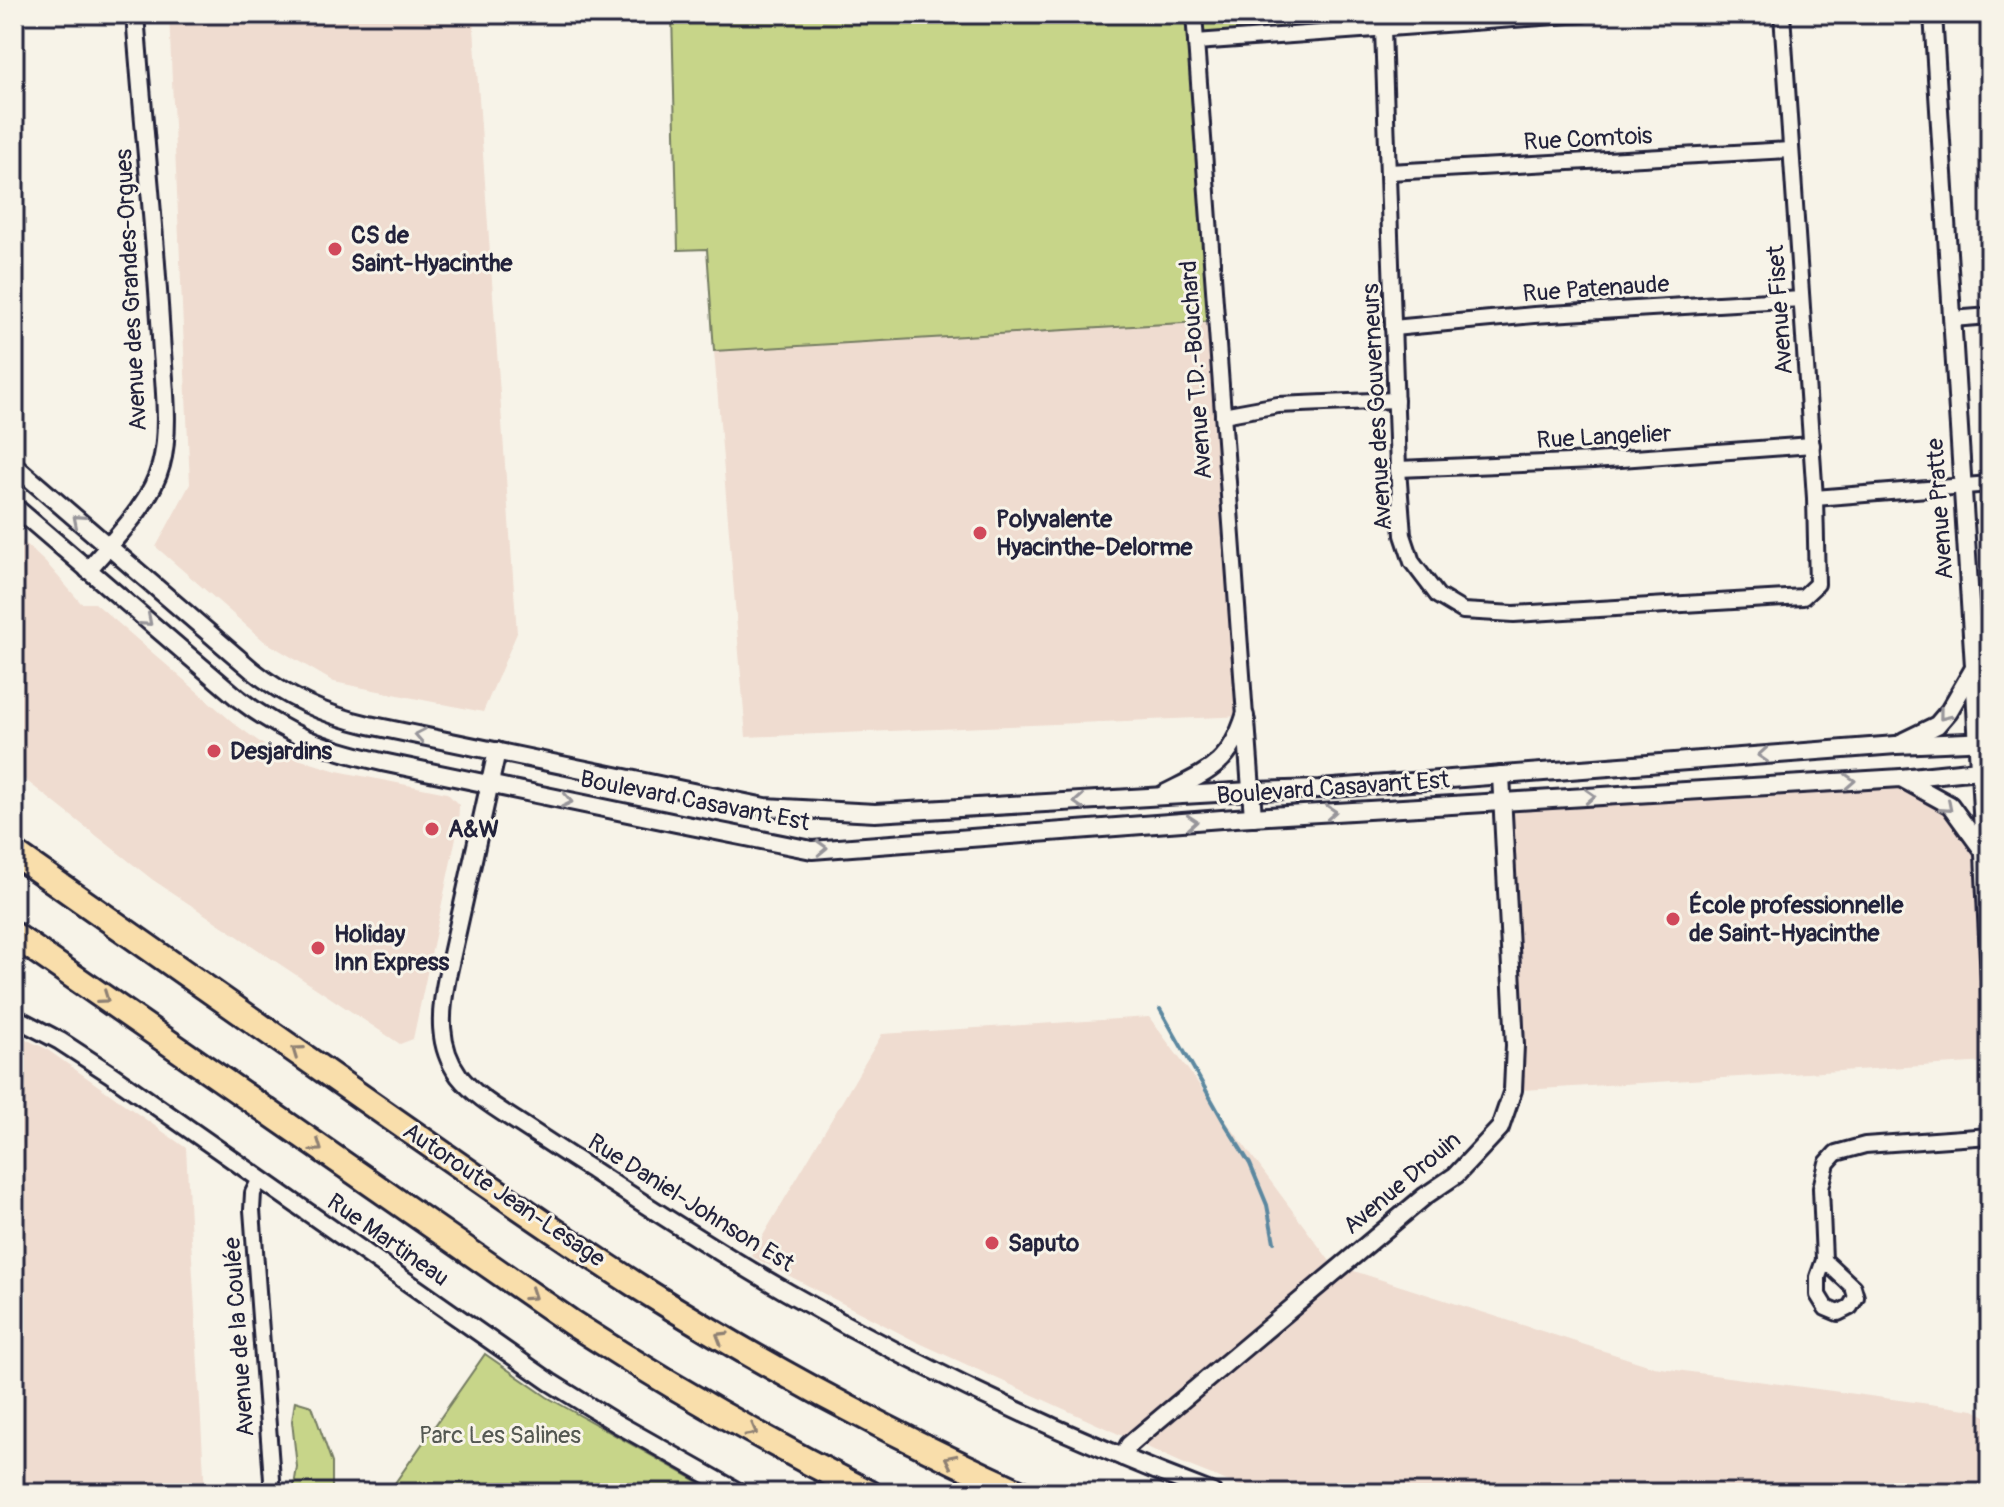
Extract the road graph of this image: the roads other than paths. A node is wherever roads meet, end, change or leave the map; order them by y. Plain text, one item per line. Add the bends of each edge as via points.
1 (135, 14) edge
2 (1194, 14) edge
3 (1583, 14) edge
4 (1782, 14) edge
5 (1933, 14) edge
6 (1383, 29) junction
7 (1196, 42) junction
8 (1790, 150) junction
9 (1389, 172) junction
10 (1801, 299) junction
11 (1990, 316) edge
12 (1952, 319) junction
13 (1393, 328) junction
14 (1396, 400) junction
15 (1223, 415) junction
16 (1812, 445) junction
17 (14, 465) edge
18 (1398, 469) junction
19 (1990, 484) edge
20 (1963, 486) junction
21 (1815, 498) junction
22 (14, 506) edge
23 (108, 546) junction
24 (88, 570) junction
25 (1803, 597) joint
26 (1974, 666) junction
27 (1990, 703) edge
28 (1245, 716) junction
29 (1984, 742) edge
30 (1896, 745) junction
31 (497, 751) junction
32 (1984, 771) edge
33 (1501, 775) junction
34 (1901, 778) junction
35 (490, 785) junction
36 (1251, 791) junction
37 (1157, 797) junction
38 (1504, 802) junction
39 (1253, 817) junction
40 (14, 841) edge
41 (1982, 849) junction
42 (14, 853) edge
43 (88, 906) junction
44 (14, 935) edge
45 (1990, 997) edge
46 (14, 1017) edge
47 (1990, 1136) edge
48 (260, 1179) junction
49 (1824, 1260) dead end
50 (1123, 1457) junction
51 (273, 1493) edge
52 (740, 1493) edge
53 (869, 1493) edge
54 (1021, 1493) edge
55 (1213, 1493) edge

1 - 23 street, Avenue des Grandes-Orgues via 157,262 164,445 150,492
2 - 7 street, Avenue T.D.-Bouchard
3 - 6 street
4 - 8 street, Avenue Fiset
5 - 12 street, Avenue Pratte
6 - 7 street
6 - 9 street, Avenue des Gouverneurs
7 - 15 street, Avenue T.D.-Bouchard
8 - 9 street, Rue Comtois
8 - 10 street, Avenue Fiset
9 - 13 street, Avenue des Gouverneurs
10 - 13 street, Rue Patenaude
10 - 16 street, Avenue Fiset
11 - 12 street
12 - 20 street, Avenue Pratte
13 - 14 street, Avenue des Gouverneurs
14 - 15 street via 1278,405
14 - 18 street, Avenue des Gouverneurs
15 - 28 street, Avenue T.D.-Bouchard
16 - 18 street, Rue Langelier
16 - 21 street, Avenue Fiset
23 -> 17 street, Boulevard Casavant Est
18 - 25 street, Avenue des Gouverneurs via 1403,535 1412,562 1438,596 1463,611 1514,614
19 - 20 street
20 - 21 street
20 - 26 street, Avenue Pratte
21 - 25 street, Avenue Fiset via 1817,584
22 - 24 street, Boulevard Casavant Est
23 - 24 street, Avenue des Grandes-Orgues
31 -> 23 street, Boulevard Casavant Est via 356,722 301,702 244,663
24 -> 35 street, Boulevard Casavant Est via 221,685 281,728 347,754
26 - 27 street
26 - 29 street, Avenue Pratte
26 -> 30 street via 1937,725
28 - 36 street, Avenue T.D.-Bouchard
28 - 37 street via 1231,748 1213,769
29 - 30 street, Boulevard Casavant Est
29 - 32 street, Avenue Pratte
30 -> 33 street, Boulevard Casavant Est
31 - 35 street, Rue Daniel-Johnson Est
37 -> 31 street, Boulevard Casavant Est via 875,813 765,807
32 - 34 street, Boulevard Casavant Est
32 - 41 street, Avenue Pratte
33 - 36 street, Boulevard Casavant Est
33 - 38 street
38 -> 34 street, Boulevard Casavant Est
34 -> 41 street via 1950,805
35 -> 39 street, Boulevard Casavant Est via 812,850
35 - 50 street, Rue Daniel-Johnson Est via 441,1014 447,1054 466,1084 606,1180 815,1308 952,1380
36 - 37 street, Boulevard Casavant Est
36 - 39 street, Avenue T.D.-Bouchard
39 -> 38 street, Boulevard Casavant Est
38 - 50 street, Avenue Drouin via 1515,1045 1513,1090 1500,1128 1456,1175 1132,1442
40 - 43 highway
41 - 45 street, Avenue Pratte
42 - 43 highway, Autoroute Jean-Lesage
54 -> 43 highway, Autoroute Jean-Lesage via 765,1363 648,1292
44 -> 53 highway via 572,1323 742,1426
46 - 48 street, Rue Martineau via 72,1048
47 - 49 street via 1865,1145 1836,1153 1827,1163 1821,1188
48 - 51 street, Avenue de la Coulée via 252,1210
48 - 52 street, Rue Martineau via 550,1382
50 - 55 street, Rue Daniel-Johnson Est

